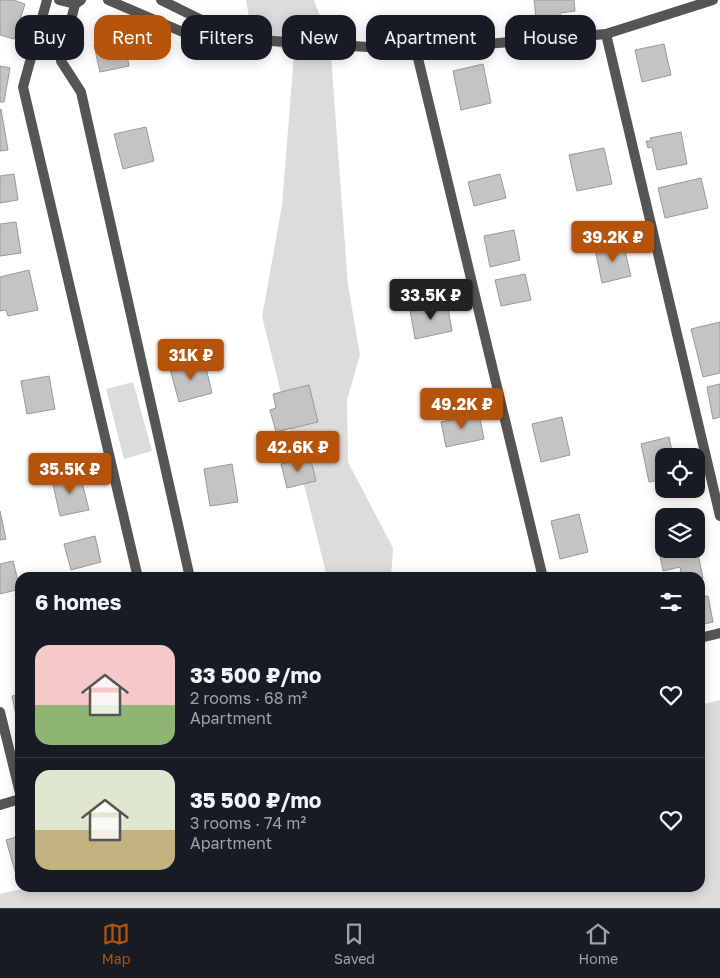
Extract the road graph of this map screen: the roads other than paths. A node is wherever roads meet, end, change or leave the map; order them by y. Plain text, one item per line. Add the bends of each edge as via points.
1 (47, 0) edge
2 (59, 0) edge
3 (108, 0) edge
4 (161, 0) edge
5 (713, 0) edge
6 (78, 2) edge
7 (192, 15) edge
8 (181, 31) edge
9 (606, 34) junction
10 (272, 41) edge
11 (495, 43) edge
12 (366, 47) edge
13 (418, 60) edge
14 (720, 516) edge
15 (137, 572) edge
16 (189, 572) edge
17 (542, 572) edge
18 (720, 633) edge
19 (705, 637) edge
20 (0, 712) edge
21 (15, 774) edge
22 (15, 800) edge
23 (0, 805) edge

1 - 15 lane via 22,87
2 - 6 lane
3 - 8 lane
4 - 7 lane
5 - 9 lane
6 - 16 lane via 61,61 81,92
9 - 11 lane
9 - 14 lane
10 - 12 lane
13 - 17 lane
18 - 19 lane
20 - 21 lane
22 - 23 lane

